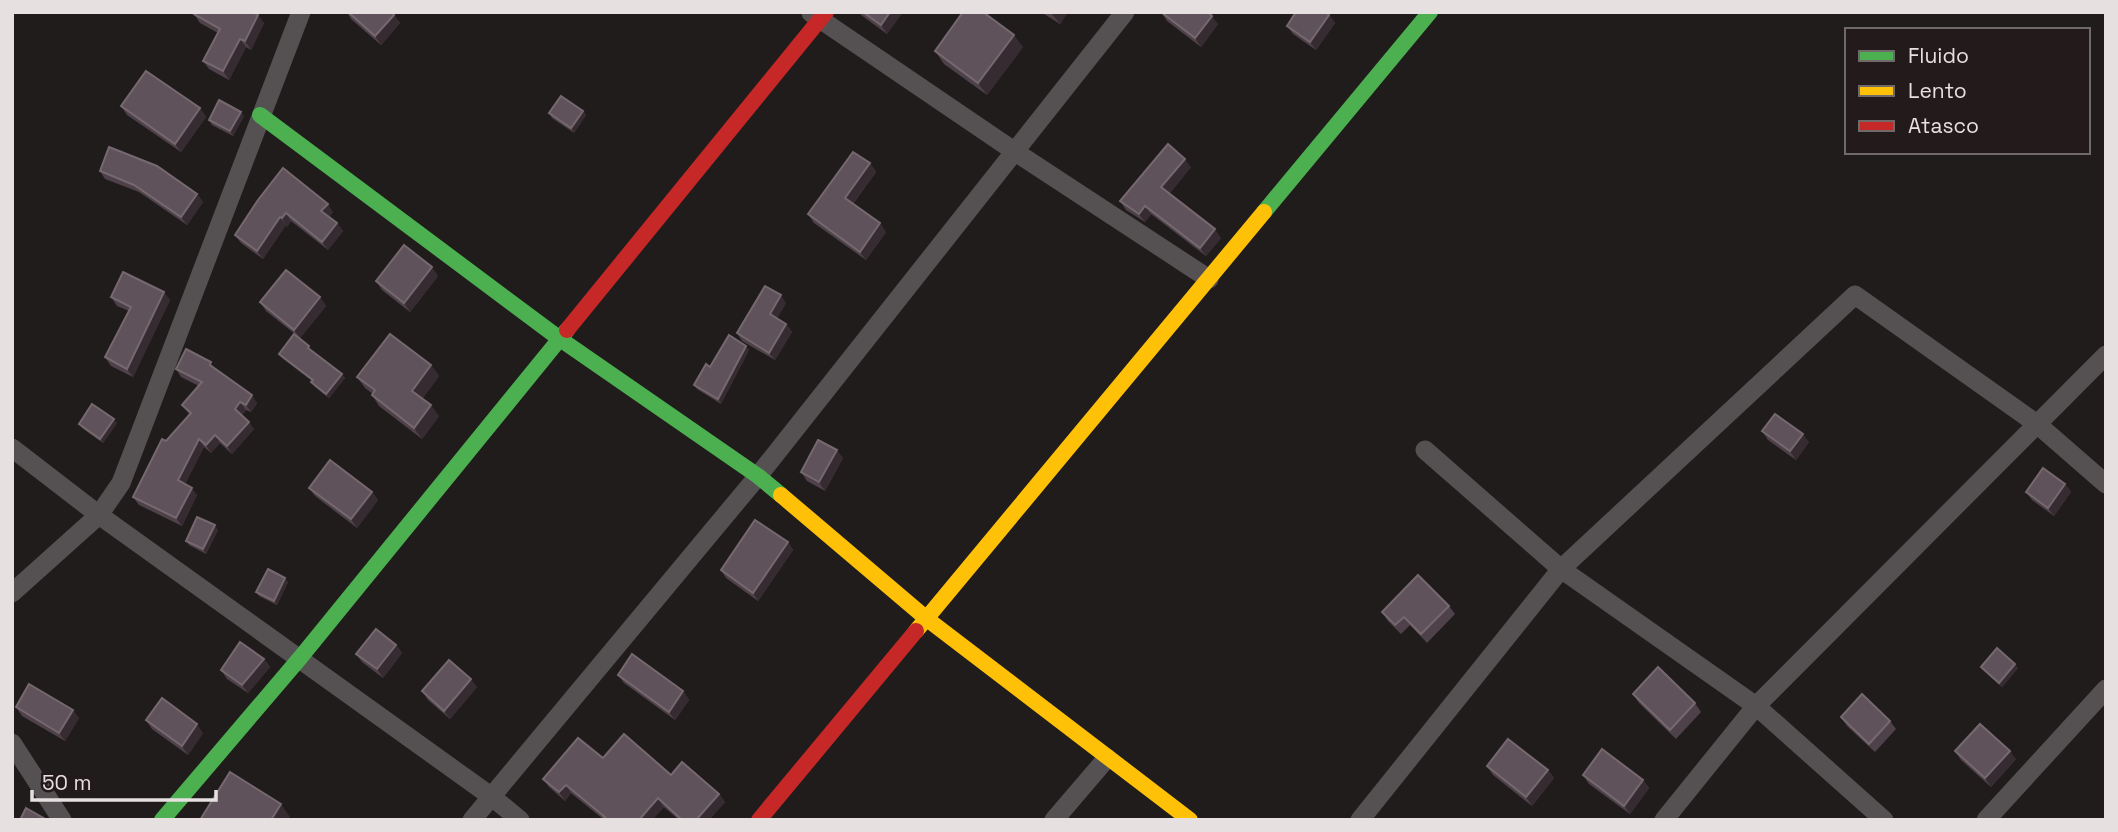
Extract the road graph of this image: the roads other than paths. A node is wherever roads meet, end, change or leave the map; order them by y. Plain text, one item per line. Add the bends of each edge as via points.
1 (301, 12) edge
2 (1125, 12) edge
3 (1430, 12) edge
4 (819, 15) edge
5 (260, 115) junction
6 (1014, 151) junction
7 (1209, 279) junction
8 (560, 339) junction
9 (2106, 355) edge
10 (2037, 424) junction
11 (12, 448) edge
12 (1425, 450) dead end
13 (758, 476) junction
14 (2106, 484) edge
15 (99, 516) junction
16 (1562, 569) junction
17 (12, 593) edge
18 (927, 620) junction
19 (300, 657) junction
20 (2106, 689) edge
21 (1756, 706) junction
22 (12, 743) edge
23 (1107, 758) junction
24 (492, 797) junction
25 (62, 820) edge
26 (162, 820) edge
27 (472, 820) edge
28 (520, 820) edge
29 (760, 820) edge
30 (1054, 820) edge
31 (1190, 820) edge
32 (1360, 820) edge
33 (1664, 820) edge
34 (1884, 820) edge
35 (1986, 820) edge

1 - 5 street
2 - 6 street
3 - 7 street
4 - 6 street
4 - 8 street
5 - 8 street
5 - 15 street via 121,484
6 - 7 street
6 - 13 street
7 - 18 street
8 - 13 street
8 - 19 street
9 - 10 street
10 - 14 street
10 - 16 street via 1855,295
10 - 21 street
11 - 15 street
12 - 16 street
13 - 18 street
13 - 24 street
15 - 17 street
15 - 19 street
16 - 21 street
16 - 32 street
18 - 23 street
18 - 29 street
19 - 24 street
19 - 26 street
20 - 35 street
21 - 33 street
21 - 34 street
22 - 25 street
23 - 30 street
23 - 31 street
24 - 27 street
24 - 28 street

